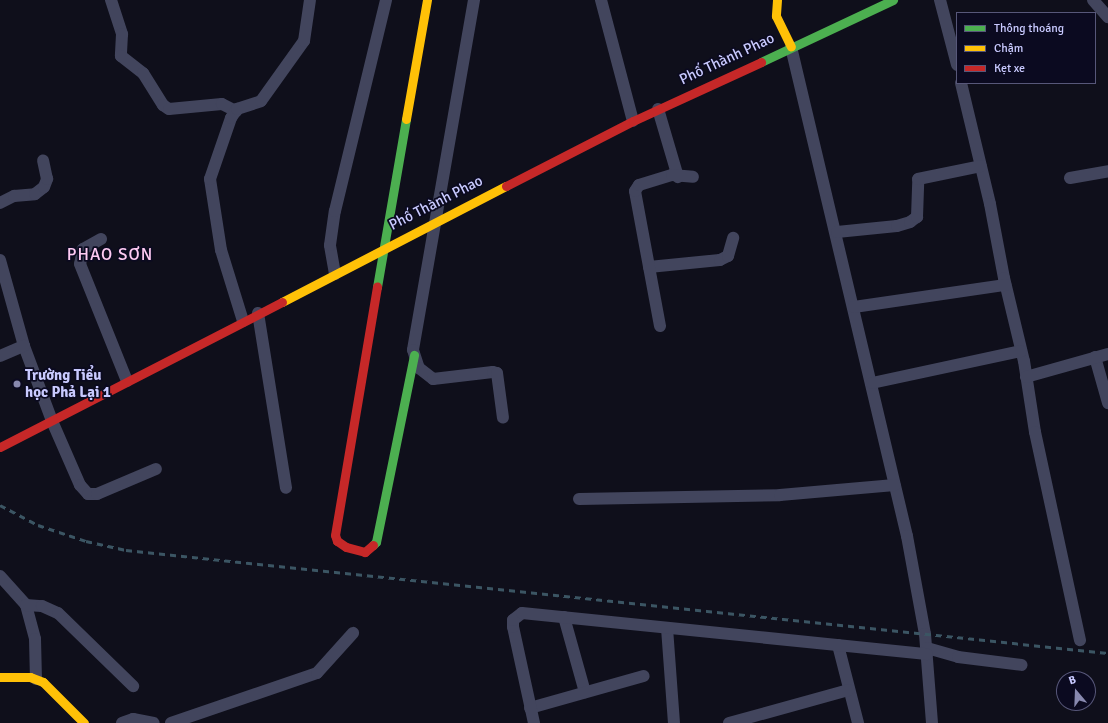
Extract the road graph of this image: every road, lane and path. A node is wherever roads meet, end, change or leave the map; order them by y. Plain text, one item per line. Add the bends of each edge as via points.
1 (111, 0) edge
2 (310, 0) edge
3 (386, 0) edge
4 (427, 0) edge
5 (474, 0) edge
6 (601, 0) edge
7 (777, 0) edge
8 (892, 0) edge
9 (940, 0) edge
10 (1093, 0) edge
11 (1108, 17) edge
12 (791, 47) junction
13 (956, 62) edge
14 (961, 84) edge
15 (658, 109) junction
16 (236, 111) junction
17 (633, 121) junction
18 (43, 160) dead end
19 (981, 166) junction
20 (1108, 171) edge
21 (678, 177) junction
22 (693, 177) dead end
23 (1070, 178) dead end
24 (0, 203) edge
25 (434, 222) junction
26 (837, 232) junction
27 (733, 238) dead end
28 (101, 239) dead end
29 (388, 246) junction
30 (0, 260) edge
31 (649, 267) junction
32 (335, 274) junction
33 (1005, 285) junction
34 (854, 307) junction
35 (258, 313) junction
36 (243, 321) junction
37 (660, 326) dead end
38 (24, 346) junction
39 (1021, 351) junction
40 (1108, 354) edge
41 (414, 355) junction
42 (0, 356) edge
43 (1095, 357) junction
44 (1026, 377) junction
45 (127, 381) junction
46 (872, 383) junction
47 (1108, 403) edge
48 (503, 418) dead end
49 (52, 421) junction
50 (0, 448) edge
51 (156, 469) dead end
52 (895, 485) junction
53 (286, 488) dead end
54 (579, 499) dead end
55 (0, 576) edge
56 (26, 604) junction
57 (564, 617) junction
58 (668, 628) junction
59 (353, 633) dead end
60 (1080, 640) dead end
61 (838, 645) junction
62 (927, 651) junction
63 (1022, 665) dead end
64 (644, 676) dead end
65 (0, 677) edge
66 (36, 679) junction
67 (133, 686) dead end
68 (849, 690) junction
69 (585, 692) junction
70 (530, 708) junction
71 (84, 723) edge
72 (122, 723) edge
73 (154, 723) edge
74 (171, 723) edge
75 (534, 723) edge
76 (674, 723) edge
77 (729, 723) edge
78 (858, 723) edge
79 (932, 723) edge

1 - 16 street via 122,34 121,56 143,73 163,106 169,109 222,104
2 - 16 street via 304,41 261,101
3 - 32 street via 335,212 330,245
4 - 29 street
5 - 25 street
6 - 17 street
7 - 12 street via 776,16
8 - 12 street, Phố Thành Phao
9 - 13 street
10 - 11 street
12 - 15 street, Phố Thành Phao
12 - 26 street
14 - 19 street
15 - 17 street, Phố Thành Phao
15 - 21 street
16 - 36 street via 210,179 221,250
17 - 25 street, Phố Thành Phao
18 - 24 street via 47,179 44,188 35,194 14,196
19 - 26 street via 918,179 918,217 910,222 897,226
19 - 33 street
20 - 23 street
21 - 22 street
21 - 31 street via 672,175 639,185 635,191
25 - 29 street, Phố Thành Phao
25 - 41 street via 414,339
26 - 34 street
27 - 31 street via 728,256 720,260
28 - 45 street via 83,249 80,264
29 - 32 street, Phố Thành Phao
29 - 41 street via 337,518 335,535 337,541 346,547 365,552 376,542
30 - 38 street
31 - 37 street
32 - 35 street, Phố Thành Phao
33 - 34 street
33 - 39 street
34 - 46 street
35 - 36 street, Phố Thành Phao
35 - 53 street
36 - 45 street, Phố Thành Phao
38 - 42 street
38 - 49 street
39 - 44 street
39 - 46 street
40 - 43 street
41 - 48 street via 419,368 433,379 497,373
43 - 44 street
43 - 47 street
44 - 60 street via 1035,432
45 - 49 street, Phố Thành Phao
46 - 52 street
49 - 50 street, Phố Thành Phao
49 - 51 street via 80,485 88,494 109,489
52 - 54 street via 780,495
52 - 62 street
55 - 56 street
56 - 66 street via 34,634
56 - 67 street via 42,606 58,613
57 - 58 street
57 - 69 street
57 - 70 street via 522,613 513,620
58 - 61 street
58 - 76 street
59 - 74 street via 317,673
61 - 62 street
61 - 68 street
62 - 63 street
62 - 79 street
64 - 69 street
65 - 66 street via 13,675
66 - 71 street via 43,682
68 - 77 street
68 - 78 street
69 - 70 street
70 - 75 street
72 - 73 street via 133,719

